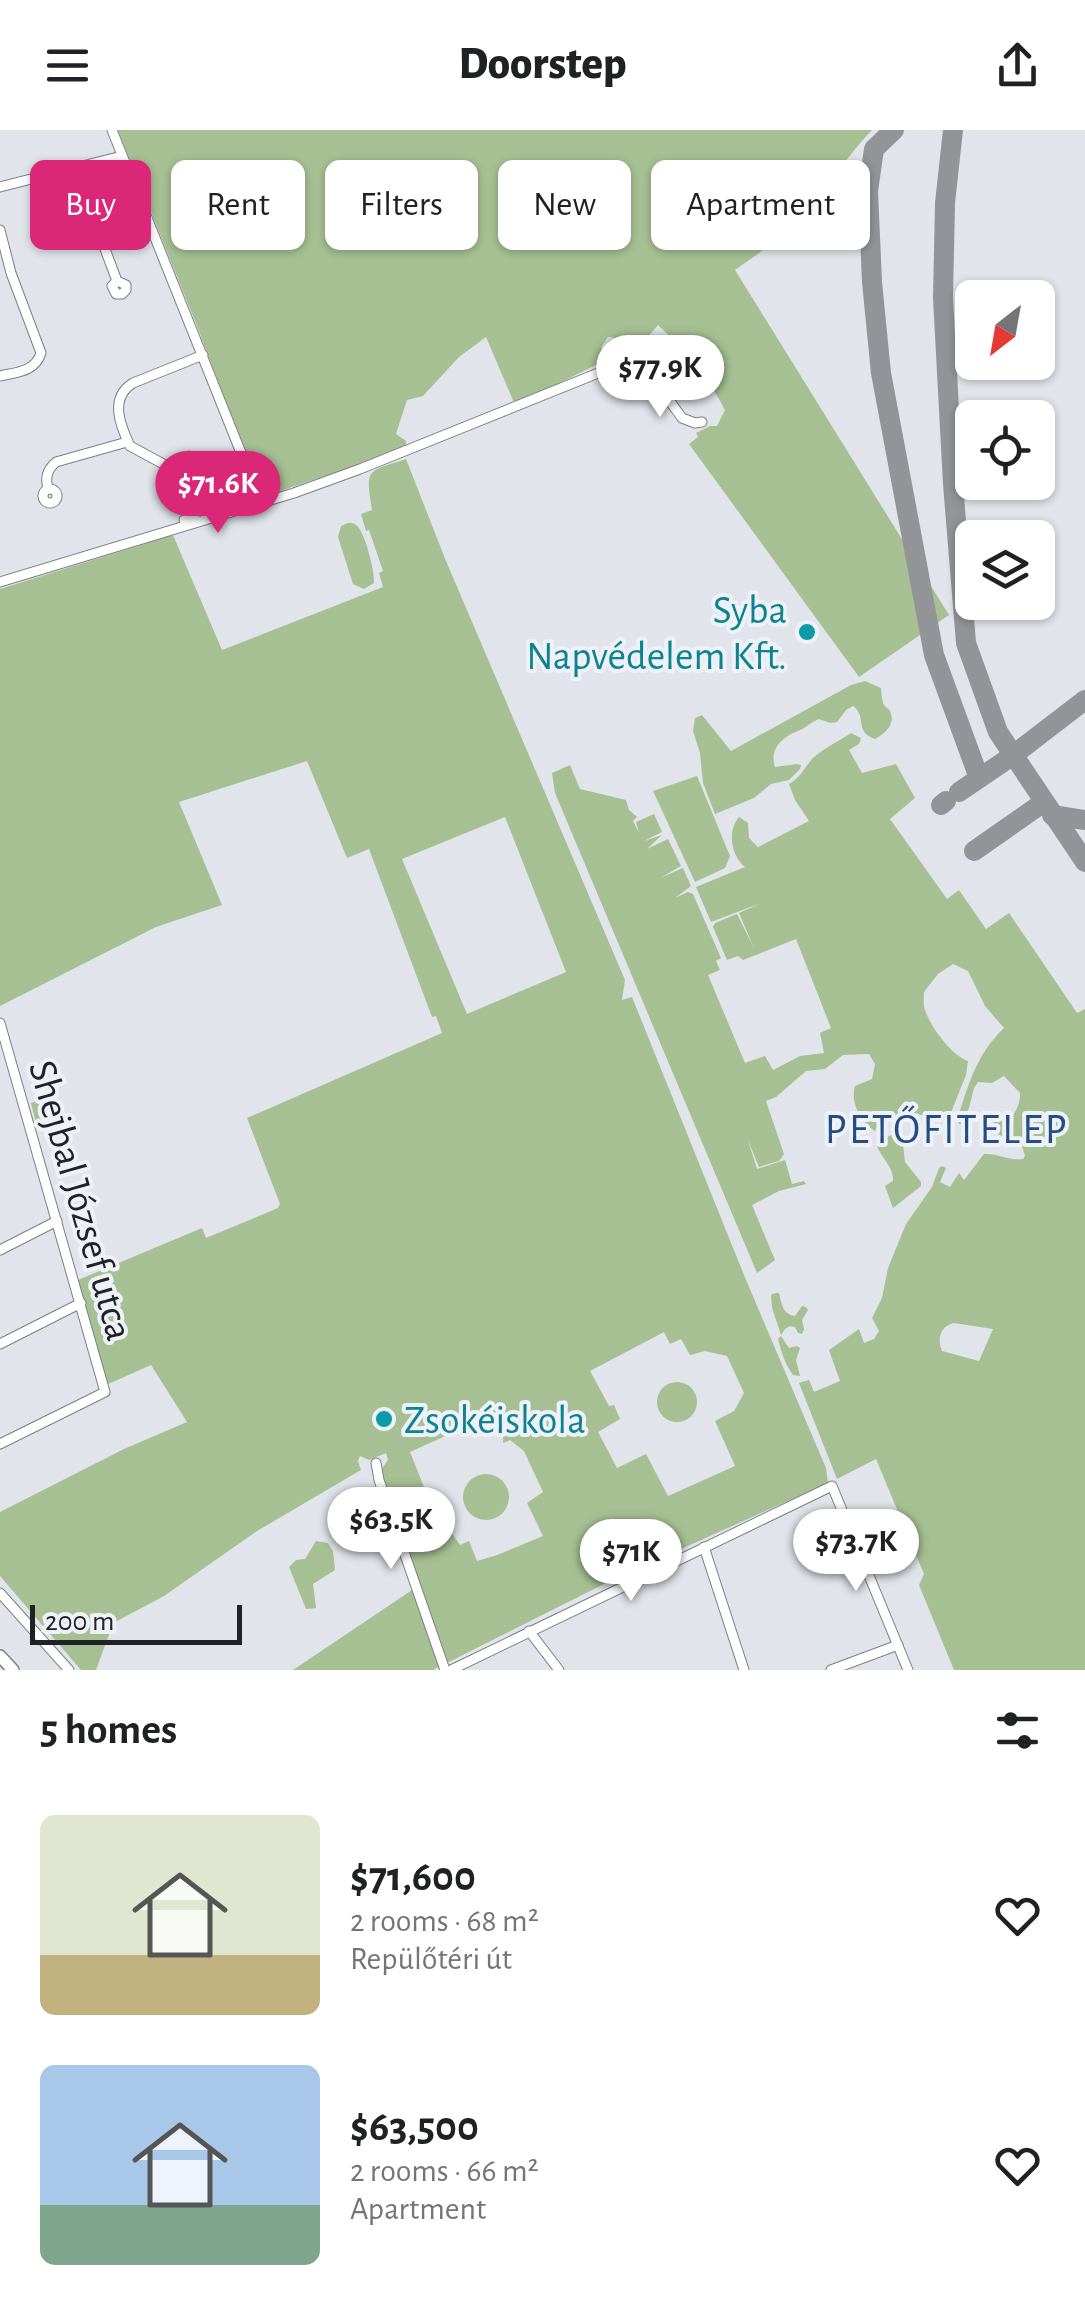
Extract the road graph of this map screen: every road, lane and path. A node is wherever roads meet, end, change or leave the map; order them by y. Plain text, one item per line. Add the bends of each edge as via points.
1 (112, 130) edge
2 (122, 156) junction
3 (108, 160) edge
4 (30, 180) edge
5 (0, 187) edge
6 (0, 230) edge
7 (106, 250) edge
8 (6, 274) edge
9 (117, 281) dead end
10 (203, 355) junction
11 (0, 376) edge
12 (702, 422) dead end
13 (127, 442) junction
14 (256, 487) junction
15 (48, 489) dead end
16 (261, 503) junction
17 (244, 508) junction
18 (0, 579) edge
19 (1, 1023) edge
20 (57, 1222) junction
21 (0, 1250) edge
22 (81, 1304) junction
23 (0, 1344) edge
24 (0, 1444) edge
25 (376, 1463) dead end
26 (704, 1547) junction
27 (0, 1593) edge
28 (530, 1631) junction
29 (898, 1645) junction
30 (0, 1656) edge
31 (13, 1670) edge
32 (69, 1670) edge
33 (448, 1670) edge
34 (559, 1670) edge
35 (744, 1670) edge
36 (831, 1670) edge
37 (908, 1670) edge

1 - 2 street
2 - 3 street
2 - 10 street
4 - 5 street
6 - 8 street
7 - 9 street
8 - 11 street via 41,353 36,365
10 - 13 street via 122,392 118,405
10 - 14 street
12 - 16 street via 682,418 638,357
13 - 15 street via 56,462 46,478
13 - 18 street via 167,466 185,466 200,502 194,517
14 - 16 street
14 - 17 street
16 - 17 street
17 - 18 street
19 - 20 street, Shejbal József utca
20 - 21 street
20 - 22 street, Shejbal József utca
22 - 23 street
22 - 24 street, Shejbal József utca via 105,1392
25 - 33 street
26 - 28 street
26 - 29 street via 832,1486
26 - 35 street
27 - 32 street
28 - 33 street
28 - 34 street
29 - 36 street
29 - 37 street
30 - 31 main road

